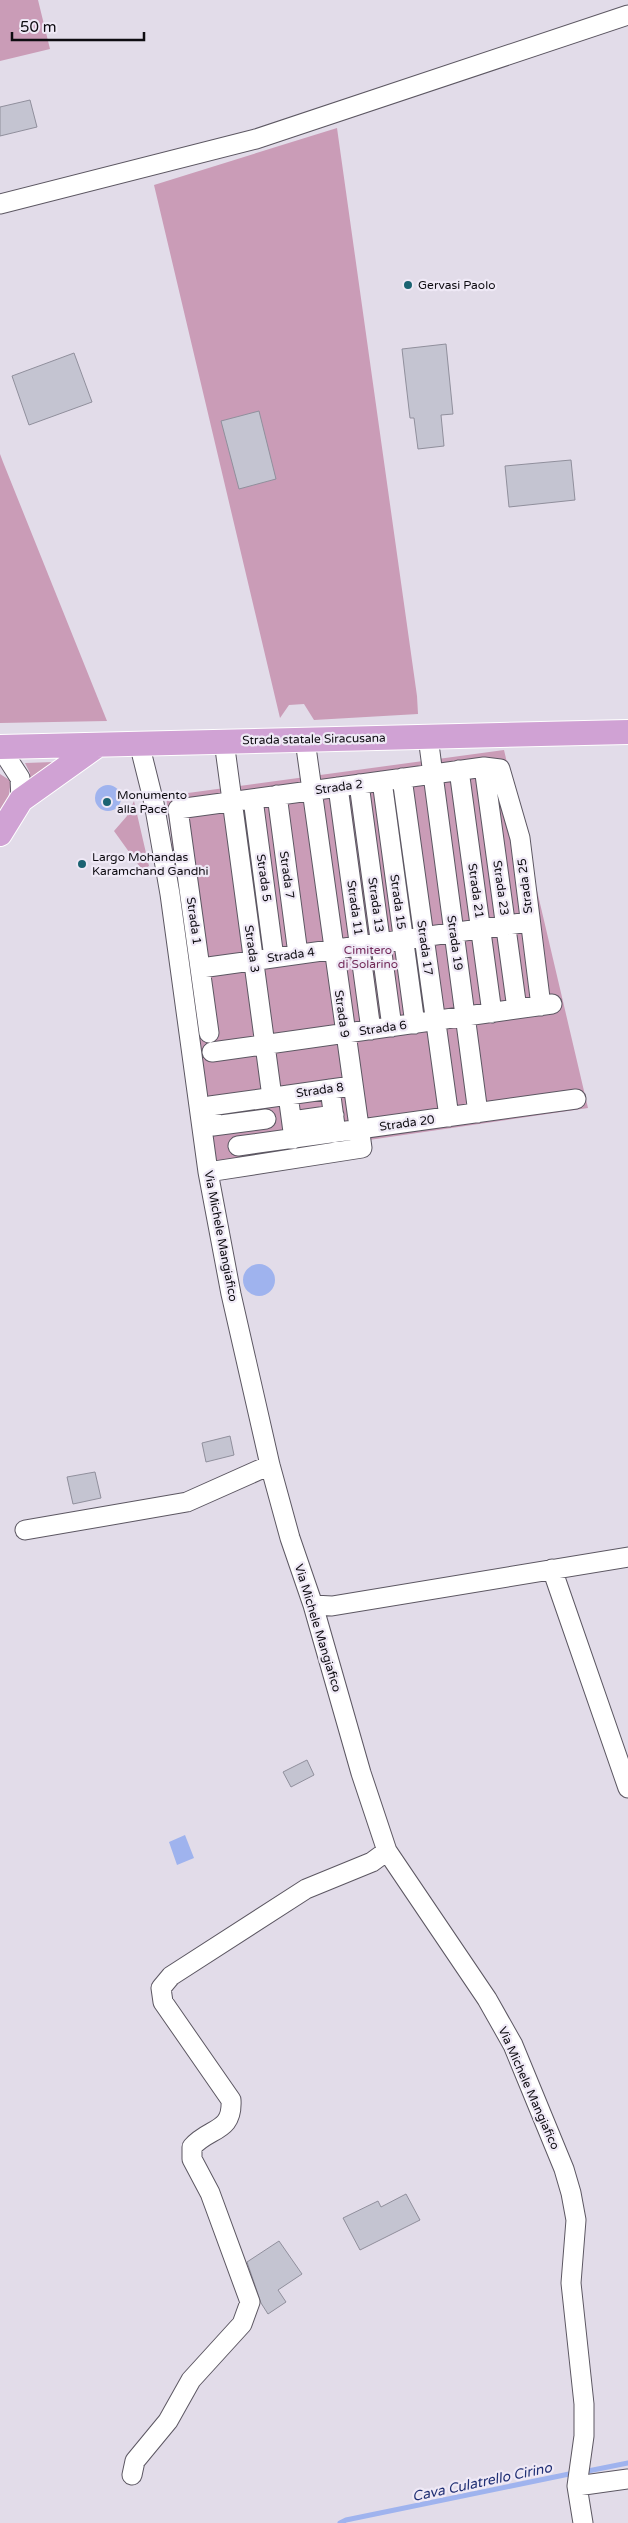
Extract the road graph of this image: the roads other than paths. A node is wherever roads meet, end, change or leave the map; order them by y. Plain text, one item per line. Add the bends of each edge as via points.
1 (628, 15) edge
2 (0, 204) edge
3 (628, 732) edge
4 (428, 737) junction
5 (305, 740) junction
6 (224, 741) junction
7 (139, 743) junction
8 (98, 745) junction
9 (0, 747) edge
10 (492, 768) junction
11 (459, 770) junction
12 (432, 774) junction
13 (402, 778) junction
14 (382, 781) junction
15 (360, 784) junction
16 (338, 787) junction
17 (312, 790) junction
18 (277, 796) junction
19 (253, 799) junction
20 (21, 800) junction
21 (232, 802) junction
22 (178, 809) joint
23 (0, 834) edge
24 (529, 922) junction
25 (506, 925) junction
26 (481, 929) junction
27 (454, 933) junction
28 (424, 937) junction
29 (403, 940) junction
30 (381, 943) junction
31 (360, 946) junction
32 (334, 950) junction
33 (298, 954) junction
34 (274, 958) junction
35 (254, 960) junction
36 (201, 968) junction
37 (547, 1005) joint
38 (517, 1009) junction
39 (492, 1013) junction
40 (466, 1016) junction
41 (435, 1020) junction
42 (415, 1024) junction
43 (392, 1027) junction
44 (372, 1030) junction
45 (209, 1033) dead end
46 (345, 1033) junction
47 (265, 1044) junction
48 (212, 1052) dead end
49 (352, 1086) junction
50 (576, 1099) dead end
51 (333, 1109) junction
52 (279, 1110) junction
53 (478, 1113) junction
54 (212, 1116) dead end
55 (449, 1117) junction
56 (358, 1130) junction
57 (269, 1142) junction
58 (238, 1146) dead end
59 (208, 1172) junction
60 (270, 1465) junction
61 (25, 1530) dead end
62 (628, 1557) edge
63 (552, 1569) junction
64 (313, 1605) junction
65 (628, 1788) edge
66 (387, 1851) junction
67 (132, 2475) dead end
68 (578, 2479) junction
69 (628, 2479) edge
70 (583, 2523) edge

1 - 2 street via 256,139
3 - 4 main road, Strada statale Siracusana
4 - 5 main road, Strada statale Siracusana
4 - 12 street, Strada 19
5 - 6 main road, Strada statale Siracusana
5 - 17 street, Strada 9
6 - 7 main road, Strada statale Siracusana
6 - 21 street, Strada 3
7 - 8 main road, Strada statale Siracusana
7 - 59 street, Via Michele Mangiafico via 154,803 170,894
8 - 9 main road, Strada statale Siracusana
8 - 20 main road
9 - 20 street via 20,778
10 - 11 street, Strada 2
10 - 24 street, Strada 25 via 520,838
10 - 25 street, Strada 23
11 - 12 street, Strada 2
11 - 26 street, Strada 21
12 - 13 street, Strada 2
12 - 27 street, Strada 19
13 - 14 street, Strada 2
13 - 28 street, Strada 17
14 - 15 street, Strada 2
14 - 29 street, Strada 15
15 - 16 street, Strada 2
15 - 30 street, Strada 13
16 - 17 street, Strada 2
16 - 31 street, Strada 11
17 - 18 street, Strada 2
17 - 32 street, Strada 9
18 - 19 street, Strada 2
18 - 33 street, Strada 7
19 - 21 street, Strada 2
19 - 34 street, Strada 5
20 - 23 main road
21 - 22 street, Strada 2
21 - 35 street, Strada 3
22 - 36 street, Strada 1
24 - 25 street, Strada 4
24 - 37 street, Strada 25
25 - 26 street, Strada 4
25 - 38 street, Strada 23
26 - 27 street, Strada 4
26 - 39 street, Strada 21
27 - 28 street, Strada 4
27 - 40 street, Strada 19
28 - 29 street, Strada 4
28 - 41 street, Strada 17
29 - 30 street, Strada 4
29 - 42 street, Strada 15
30 - 31 street, Strada 4
30 - 43 street, Strada 13
31 - 32 street, Strada 4
31 - 44 street, Strada 11
32 - 33 street, Strada 4
32 - 46 street, Strada 9
33 - 34 street, Strada 4
34 - 35 street, Strada 4
35 - 36 street, Strada 4
35 - 47 street, Strada 3
36 - 45 street, Strada 1
37 - 38 street, Strada 6
38 - 39 street, Strada 6
39 - 40 street, Strada 6
40 - 41 street, Strada 6
40 - 53 street, Strada 19
41 - 42 street, Strada 6
41 - 55 street, Strada 17
42 - 43 street, Strada 6
43 - 44 street, Strada 6
44 - 46 street, Strada 6
46 - 47 street, Strada 6
46 - 49 street, Strada 9
47 - 48 street, Strada 6
47 - 52 street, Strada 3
49 - 51 street, Strada 8
49 - 56 street, Strada 9
50 - 53 street, Strada 20
51 - 52 street
51 - 52 street, Strada 20
51 - 56 street, Strada 20
52 - 54 street
52 - 57 street, Strada 3
52 - 57 street, Strada 20
53 - 55 street, Strada 20
55 - 56 street, Strada 20
56 - 59 street, Strada 9 via 362,1148
57 - 58 street, Strada 20
59 - 60 street, Via Michele Mangiafico
60 - 61 street via 187,1502
60 - 64 street, Via Michele Mangiafico
62 - 63 street
63 - 64 street via 332,1606
63 - 65 street
64 - 66 street, Via Michele Mangiafico
66 - 67 street via 372,1862 306,1888 171,1976 162,1988 163,2002 231,2100 232,2113 225,2125 198,2140 192,2147 192,2159 210,2194 250,2302 242,2324 191,2380 168,2421 135,2461
66 - 68 street, Via Michele Mangiafico via 487,1999 513,2045 564,2169 576,2220 571,2283 584,2404 584,2436
68 - 69 street
68 - 70 street, Via Michele Mangiafico

